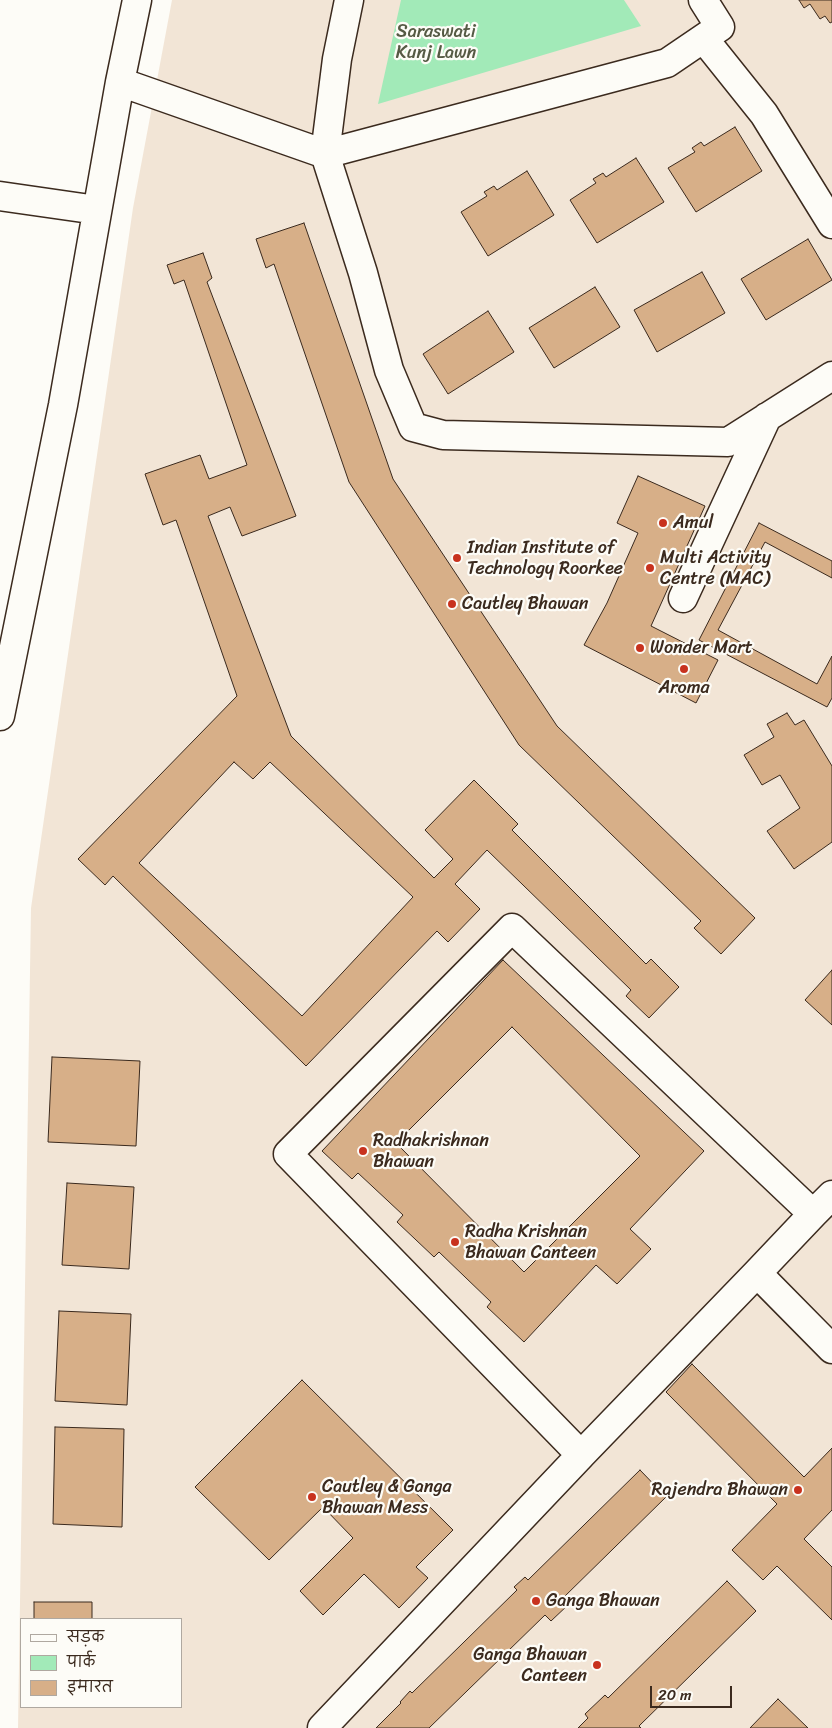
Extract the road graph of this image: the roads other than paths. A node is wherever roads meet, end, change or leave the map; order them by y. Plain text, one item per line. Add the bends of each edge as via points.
1 (137, 0) edge
2 (349, 0) edge
3 (703, 0) edge
4 (704, 39) junction
5 (120, 82) junction
6 (325, 154) junction
7 (0, 196) edge
8 (98, 210) junction
9 (832, 224) edge
10 (832, 376) edge
11 (767, 417) junction
12 (683, 598) dead end
13 (0, 716) edge
14 (832, 1195) edge
15 (813, 1214) junction
16 (757, 1273) junction
17 (832, 1349) edge
18 (582, 1454) junction
19 (322, 1728) edge

1 - 5 street
2 - 6 street via 337,59
3 - 4 street via 720,27
4 - 6 street via 667,63
4 - 9 street via 764,114
5 - 6 street
5 - 8 street
6 - 11 street via 363,273 389,370 413,427 444,435 728,442
7 - 8 street
8 - 13 street via 63,405
10 - 11 street
11 - 12 street
14 - 15 street
15 - 16 street
15 - 18 street via 512,928 288,1154
16 - 17 street
16 - 18 street
18 - 19 street

